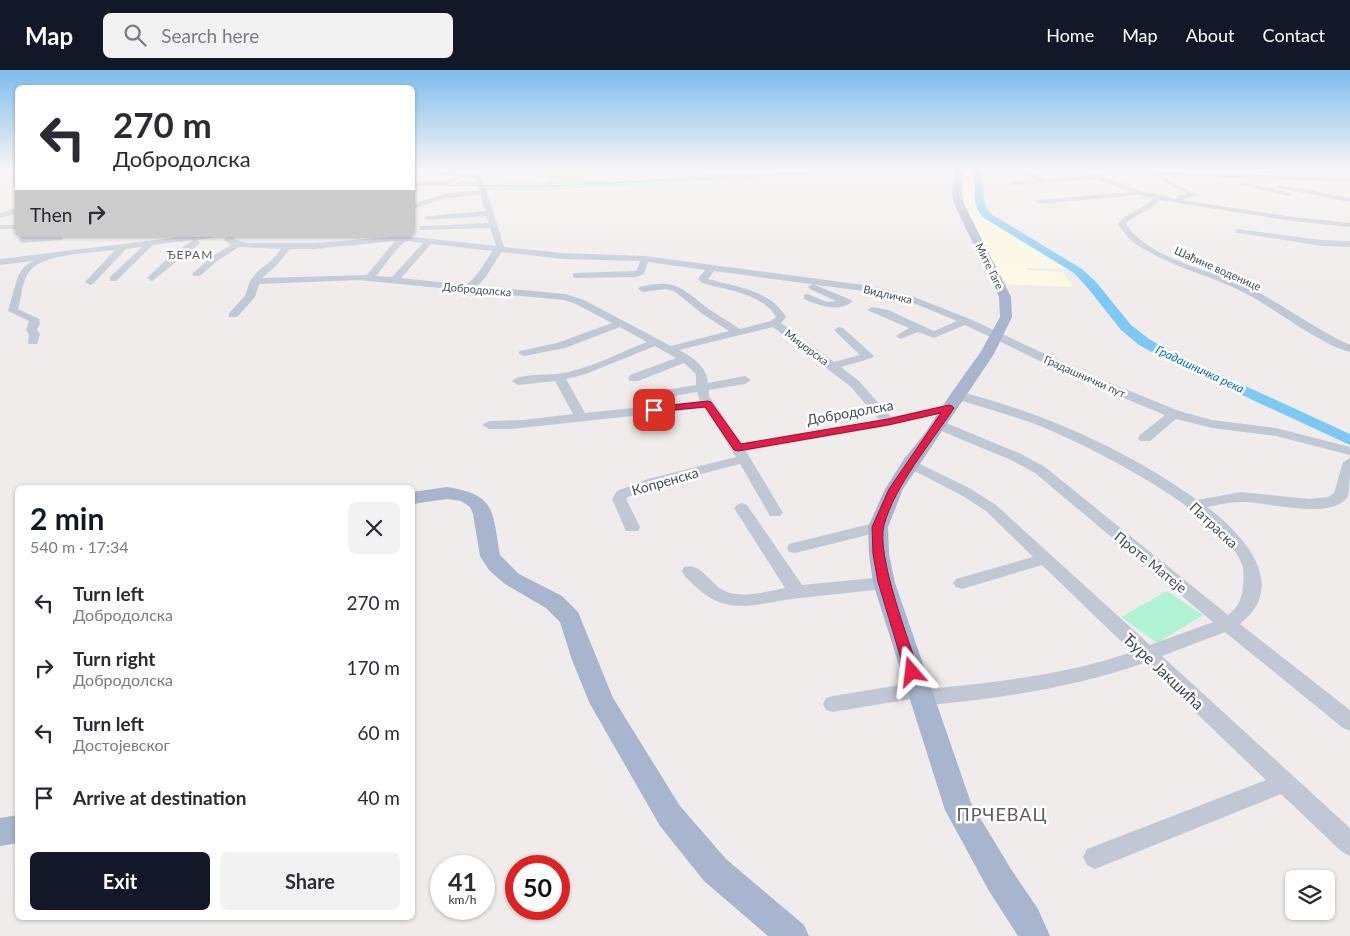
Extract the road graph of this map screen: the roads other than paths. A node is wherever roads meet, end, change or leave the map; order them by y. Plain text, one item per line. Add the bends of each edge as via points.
1 (962, 210) edge
2 (1143, 210) edge
3 (1241, 210) edge
4 (15, 211) edge
5 (489, 213) joint
6 (0, 216) edge
7 (428, 218) dead end
8 (15, 222) edge
9 (494, 226) junction
10 (1350, 226) edge
11 (15, 227) edge
12 (2, 228) edge
13 (423, 228) dead end
14 (1240, 231) dead end
15 (439, 235) dead end
16 (1317, 235) dead end
17 (1350, 235) edge
18 (466, 236) dead end
19 (41, 237) edge
20 (60, 238) dead end
21 (214, 238) edge
22 (404, 238) junction
23 (22, 240) dead end
24 (233, 240) edge
25 (192, 241) junction
26 (429, 241) junction
27 (152, 243) junction
28 (1350, 244) edge
29 (123, 246) junction
30 (288, 246) junction
31 (500, 248) junction
32 (50, 255) junction
33 (645, 259) junction
34 (0, 262) edge
35 (179, 266) dead end
36 (710, 268) junction
37 (197, 274) dead end
38 (576, 275) dead end
39 (152, 278) dead end
40 (369, 278) junction
41 (113, 279) dead end
42 (255, 280) junction
43 (394, 281) junction
44 (807, 281) junction
45 (90, 282) dead end
46 (466, 289) junction
47 (643, 289) dead end
48 (807, 297) dead end
49 (872, 310) dead end
50 (233, 315) dead end
51 (966, 321) junction
52 (621, 323) junction
53 (775, 323) junction
54 (917, 328) junction
55 (839, 330) dead end
56 (738, 332) junction
57 (997, 335) junction
58 (901, 336) dead end
59 (33, 342) dead end
60 (656, 342) junction
61 (1347, 345) edge
62 (670, 350) junction
63 (524, 352) dead end
64 (685, 358) junction
65 (833, 366) junction
66 (559, 378) junction
67 (634, 378) dead end
68 (745, 380) dead end
69 (518, 382) dead end
70 (703, 387) junction
71 (645, 397) dead end
72 (953, 402) junction
73 (708, 404) junction
74 (1174, 414) junction
75 (581, 417) junction
76 (888, 422) junction
77 (489, 425) dead end
78 (939, 425) junction
79 (1145, 438) dead end
80 (1350, 451) edge
81 (741, 454) junction
82 (1350, 462) edge
83 (910, 464) junction
84 (415, 497) edge
85 (1195, 504) junction
86 (742, 508) dead end
87 (775, 513) dead end
88 (632, 527) dead end
89 (878, 527) junction
90 (795, 548) dead end
91 (1044, 559) junction
92 (690, 570) dead end
93 (884, 582) junction
94 (962, 583) dead end
95 (797, 592) junction
96 (1227, 624) junction
97 (1146, 655) junction
98 (919, 694) junction
99 (833, 704) dead end
100 (1350, 722) edge
101 (1284, 783) junction
102 (15, 830) edge
103 (0, 832) edge
104 (1350, 844) edge
105 (1095, 858) dead end
106 (792, 936) edge
107 (1034, 936) edge

1 - 57 main road, Мите Гаге via 1005,297 1006,317
2 - 61 street, Шађине воденице via 1122,224 1129,234 1148,248 1236,286 1315,332
3 - 10 street
4 - 6 street
5 - 7 street
5 - 9 street
8 - 12 street
9 - 13 street
9 - 31 street via 494,237
11 - 12 street
14 - 28 street
15 - 18 street
16 - 17 street
19 - 20 street
19 - 23 street
21 - 24 street, Видличка
21 - 25 street, Видличка
21 - 35 street
22 - 26 street, Видличка
22 - 30 street, Видличка
22 - 40 street
24 - 30 street, Видличка
24 - 37 street
25 - 27 street, Видличка
25 - 39 street
26 - 31 street, Видличка
26 - 43 street
27 - 29 street, Видличка
27 - 41 street
29 - 32 street, Видличка
29 - 45 street
30 - 42 street
31 - 33 street, Видличка via 563,256
31 - 46 street via 482,277
32 - 34 street, Видличка
32 - 59 street via 26,270 13,308 13,311 34,319 36,323 31,330 35,334
33 - 36 street, Видличка
33 - 38 street via 636,274
36 - 44 street, Видличка
36 - 53 street, Миџорска via 703,279 705,281 744,290 773,306 781,316
40 - 42 street, Добродолска
40 - 43 street, Добродолска
42 - 50 street via 250,297
43 - 46 street, Добродолска
44 - 48 street, Видличка via 813,287 847,301 829,305
44 - 51 street, Видличка via 894,294
46 - 52 street, Добродолска via 564,297
47 - 56 street via 665,286 677,289
49 - 54 street, Видличка via 884,312
51 - 54 street, Видличка via 936,335
51 - 57 street, Видличка
52 - 60 street, Добродолска
52 - 63 street via 568,344
53 - 56 street
53 - 65 street, Миџорска
54 - 58 street
55 - 65 street, Миџорска via 868,356
56 - 62 street
57 - 72 main road, Мите Гаге
57 - 74 street, Градашнички пут via 1084,377
60 - 62 street, Добродолска
60 - 66 street
62 - 64 street, Добродолска
64 - 67 street
64 - 70 street, Добродолска via 702,374
65 - 76 street, Миџорска via 855,384
66 - 69 street
66 - 75 street
68 - 70 street
70 - 71 street
70 - 73 street, Добродолска
72 - 76 street, Добродолска
72 - 78 main road, Мите Гаге
72 - 85 street, Патраска via 1065,432
73 - 75 street
73 - 81 street, Добродолска
74 - 79 street
74 - 80 street, Градашнички пут via 1212,424 1284,434
75 - 77 street via 512,426
76 - 81 street, Добродолска
78 - 83 main road, Мите Гаге
78 - 96 street, Проте Матеје via 1034,466
81 - 87 street
81 - 88 street, Копренска via 622,494 620,499
82 - 85 street via 1341,495 1329,504 1242,497
83 - 89 main road, Мите Гаге via 894,489
83 - 91 street, Ђуре Јакшића via 985,504
84 - 106 main road via 452,493 477,503 483,514 490,556 496,566 512,580 554,602 570,618 603,704 670,816 715,870
85 - 96 street, Патраска via 1233,539 1249,565 1252,588 1249,599 1245,608
86 - 95 street
89 - 90 street
89 - 93 main road
91 - 94 street
91 - 97 street, Ђуре Јакшића
92 - 95 street via 714,593 729,600
93 - 95 street
93 - 98 main road
96 - 97 street, Патраска
96 - 100 street, Проте Матеје
97 - 98 street, Патраска via 1040,683
97 - 101 street, Ђуре Јакшића
98 - 99 street, Патраска
98 - 107 main road via 959,810
101 - 104 street, Ђуре Јакшића
101 - 105 street
102 - 103 main road

